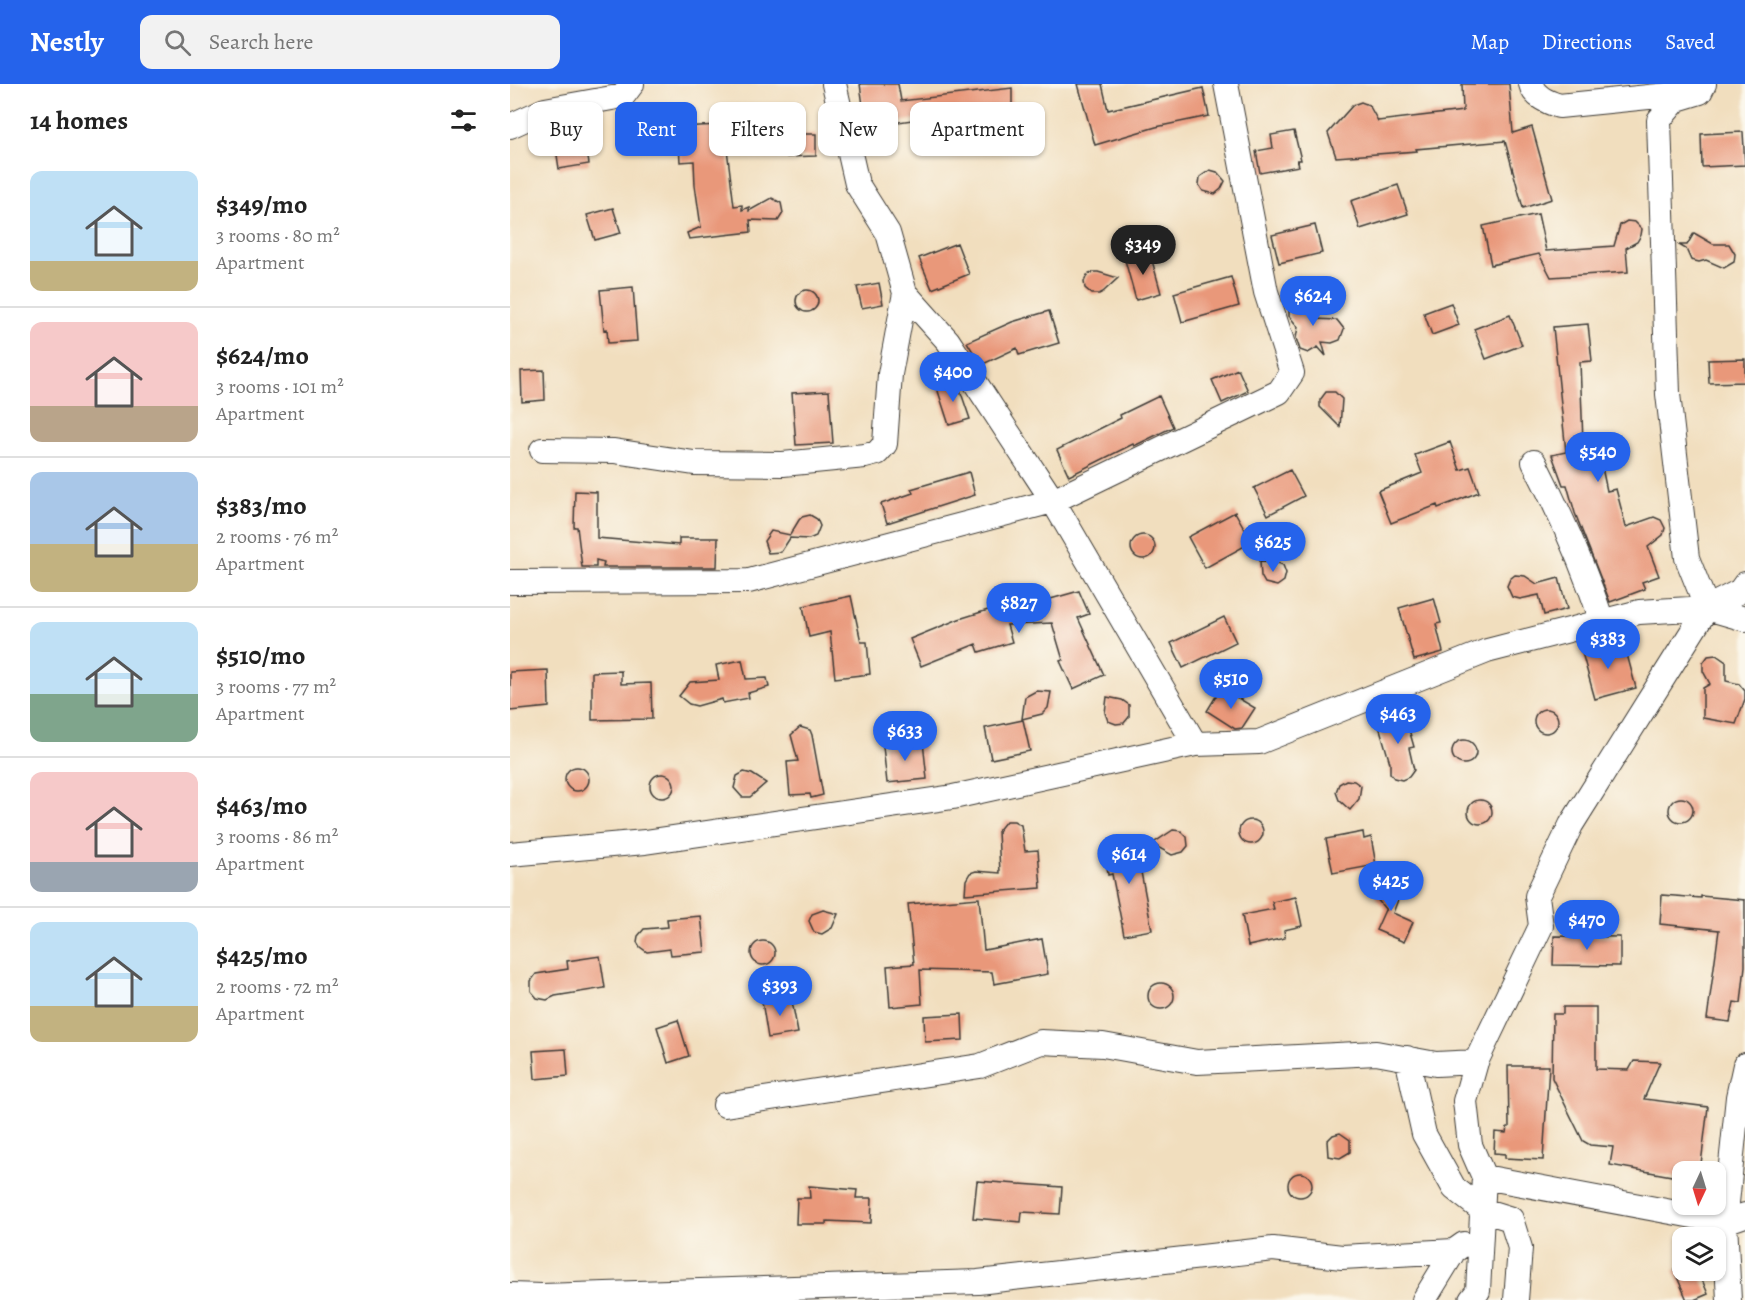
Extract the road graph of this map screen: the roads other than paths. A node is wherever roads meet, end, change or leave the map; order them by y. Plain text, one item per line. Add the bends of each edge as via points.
1 (632, 84) edge
2 (834, 84) edge
3 (1226, 84) edge
4 (1531, 84) edge
5 (1702, 88) edge
6 (510, 126) edge
7 (905, 293) junction
8 (542, 450) dead end
9 (1534, 462) dead end
10 (1053, 501) junction
11 (510, 582) edge
12 (1745, 584) edge
13 (1707, 608) junction
14 (1745, 619) edge
15 (1602, 621) junction
16 (1195, 744) junction
17 (510, 855) edge
18 (1407, 1058) junction
19 (1476, 1062) junction
20 (1745, 1065) edge
21 (725, 1105) dead end
22 (1484, 1177) junction
23 (1482, 1210) junction
24 (1735, 1218) edge
25 (1481, 1234) junction
26 (1454, 1251) junction
27 (510, 1295) edge
28 (1424, 1300) edge
29 (1471, 1300) edge
30 (1516, 1300) edge
31 (1728, 1300) edge

1 - 6 street via 623,96 545,110
2 - 7 street via 857,184 888,233
3 - 10 street via 1266,292 1292,373 1279,392
4 - 5 street via 1544,100 1559,106
5 - 13 street via 1677,99 1659,120 1668,394 1687,558
7 - 8 street via 890,374 885,444 877,453 783,464 694,463 614,451
7 - 10 street via 948,341
9 - 15 street
10 - 11 street via 749,581
10 - 16 street
12 - 13 street via 1740,591
13 - 14 street
13 - 15 street via 1639,612
13 - 19 street via 1571,825 1537,896 1541,926
15 - 16 street via 1487,651 1258,742
16 - 17 street via 953,797 645,842
18 - 19 street via 1436,1064
18 - 21 street via 1376,1053 1197,1062 1103,1045 1041,1042 980,1066
18 - 23 street via 1424,1134 1454,1188
19 - 22 street via 1465,1101 1470,1145
20 - 24 street via 1738,1097
22 - 23 street
22 - 24 street
23 - 25 street
23 - 30 street via 1511,1219 1520,1248
24 - 31 street
25 - 26 street
25 - 29 street via 1478,1291
26 - 27 street via 1342,1257 1273,1249 978,1281
26 - 28 street

